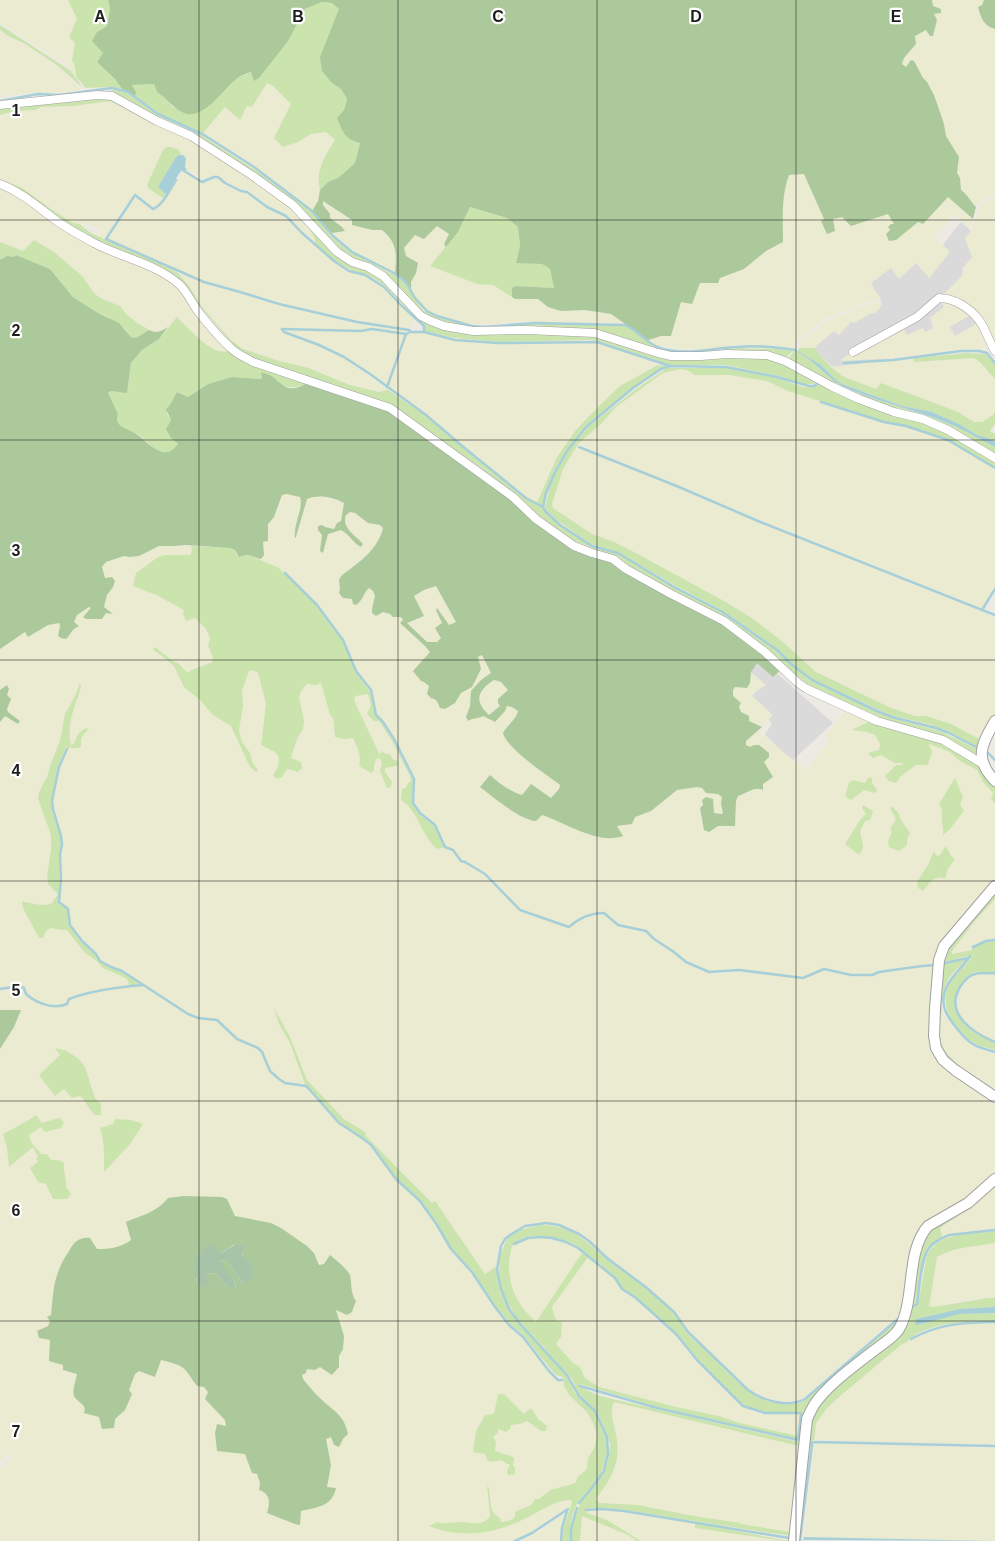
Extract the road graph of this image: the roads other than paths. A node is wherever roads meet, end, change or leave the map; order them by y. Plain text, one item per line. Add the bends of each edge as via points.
1 (0, 105) edge
2 (0, 184) edge
3 (853, 352) dead end
4 (995, 352) edge
5 (995, 458) edge
6 (995, 722) edge
7 (982, 764) junction
8 (995, 782) edge
9 (995, 886) edge
10 (995, 1097) edge
11 (995, 1179) edge
12 (794, 1541) edge

1 - 5 street via 112,96 191,136 253,176 293,205 337,252 383,276 421,316 444,326 474,331 595,333 671,356 767,354 859,399 948,430
2 - 7 street via 18,192 95,244 147,264 178,283 232,350 253,362 390,408 513,497 536,519 574,546 613,559 724,621 807,689 877,721 943,740
3 - 4 street via 917,317 939,298 946,298 956,300 979,320
6 - 7 street via 981,753
7 - 8 street
9 - 10 street via 944,946 939,960 934,1036 943,1060
11 - 12 street via 968,1204 923,1232 899,1329 822,1394 813,1406 808,1419

